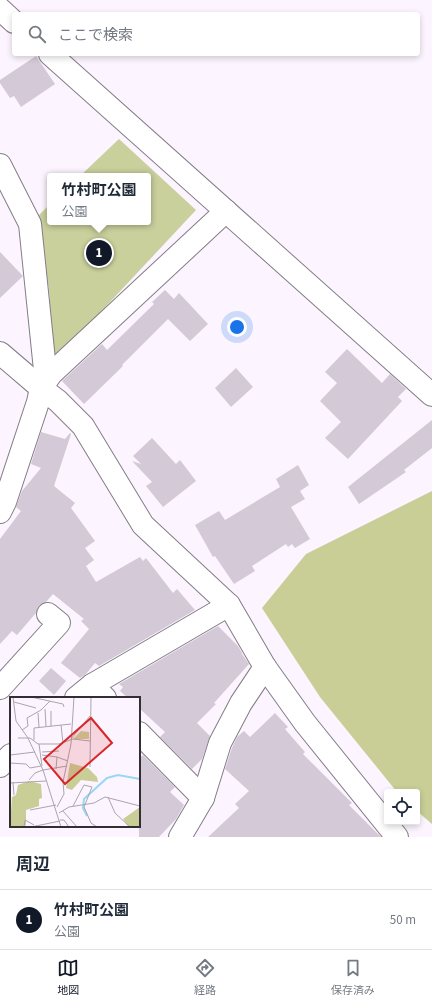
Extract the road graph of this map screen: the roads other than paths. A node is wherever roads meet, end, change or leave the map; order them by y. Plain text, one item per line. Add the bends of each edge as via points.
1 (0, 9) edge
2 (12, 20) edge
3 (52, 56) edge
4 (0, 165) edge
5 (226, 211) junction
6 (0, 353) edge
7 (41, 388) junction
8 (432, 395) edge
9 (2, 504) edge
10 (229, 605) junction
11 (59, 624) dead end
12 (265, 667) junction
13 (0, 688) edge
14 (91, 694) edge
15 (140, 734) edge
16 (10, 756) edge
17 (0, 766) edge
18 (203, 798) junction
19 (180, 837) edge
20 (398, 837) edge

1 - 2 street
3 - 5 street
4 - 7 street via 30,224 45,370
5 - 7 street via 51,374
5 - 8 street
6 - 7 street
7 - 9 street
7 - 10 street via 83,426 143,525
10 - 12 street
10 - 14 street
11 - 13 street
12 - 18 street via 241,703 220,743
12 - 20 street via 306,723
15 - 18 street
16 - 17 street
18 - 19 street

